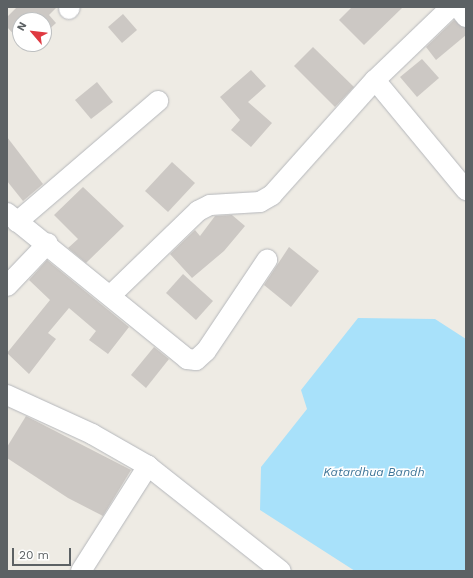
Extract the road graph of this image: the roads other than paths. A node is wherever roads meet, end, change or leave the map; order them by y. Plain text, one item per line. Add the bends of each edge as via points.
1 (451, 7) edge
2 (458, 7) edge
3 (466, 17) edge
4 (375, 80) junction
5 (158, 101) dead end
6 (466, 190) edge
7 (12, 217) edge
8 (48, 244) junction
9 (267, 260) dead end
10 (7, 286) edge
11 (111, 295) junction
12 (7, 395) edge
13 (148, 466) junction
14 (81, 571) edge
15 (281, 571) edge

1 - 4 street
2 - 3 street
4 - 6 street
4 - 11 street via 272,195 260,202 210,205 198,211
5 - 7 street
7 - 8 street
8 - 10 street
8 - 11 street
9 - 11 street via 196,360 174,351
12 - 13 street via 92,434
13 - 14 street
13 - 15 street

